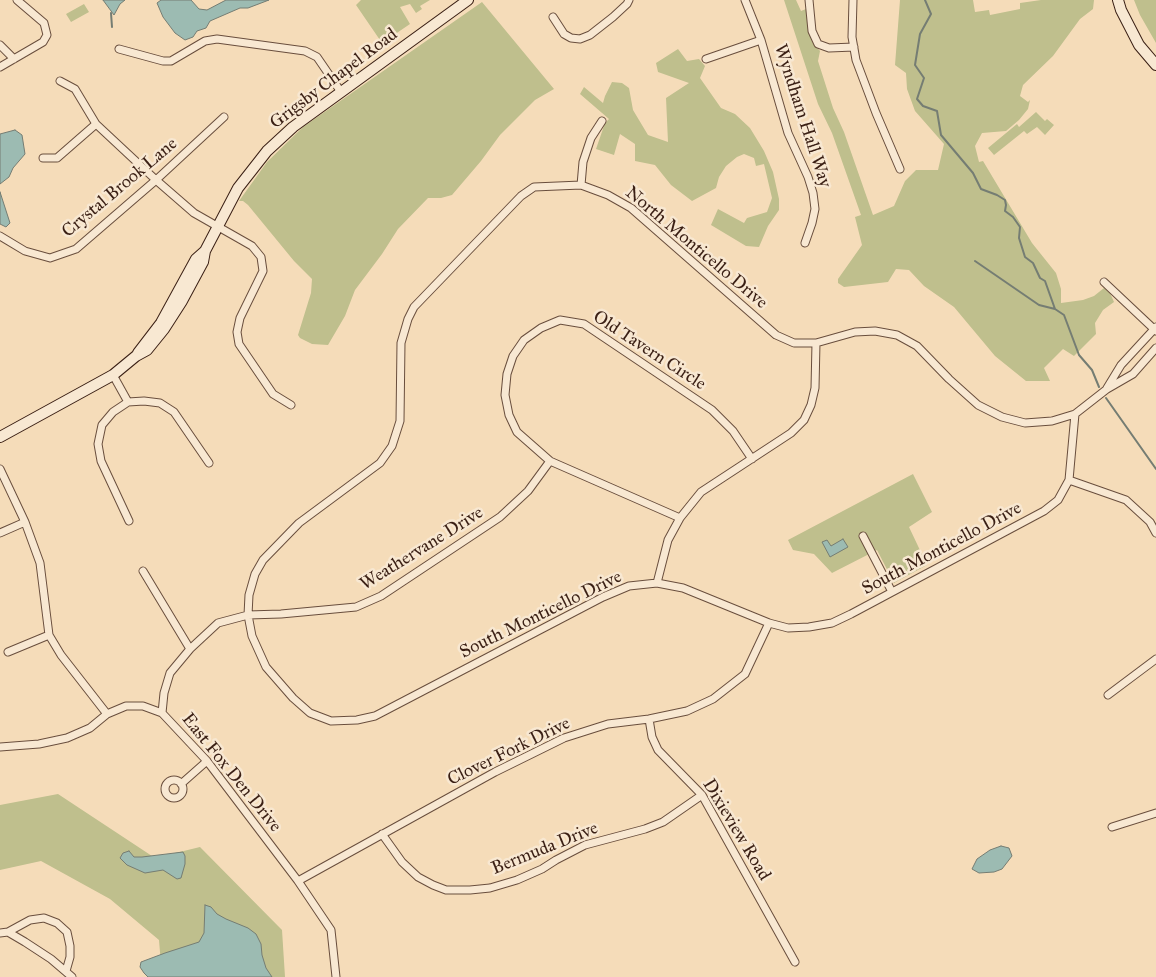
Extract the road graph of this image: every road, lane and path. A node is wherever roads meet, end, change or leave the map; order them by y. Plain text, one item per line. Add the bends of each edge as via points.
1 (17, 0) edge
2 (468, 0) edge
3 (629, 0) edge
4 (744, 0) edge
5 (809, 0) edge
6 (853, 0) edge
7 (1118, 0) edge
8 (553, 16) dead end
9 (761, 40) junction
10 (0, 45) edge
11 (854, 46) junction
12 (119, 49) dead end
13 (14, 59) junction
14 (706, 59) dead end
15 (1156, 65) edge
16 (0, 67) edge
17 (60, 81) dead end
18 (341, 92) junction
19 (224, 117) dead end
20 (602, 121) dead end
21 (96, 124) junction
22 (43, 158) dead end
23 (900, 169) dead end
24 (156, 180) junction
25 (581, 185) junction
26 (218, 226) junction
27 (0, 236) edge
28 (805, 243) dead end
29 (1104, 282) dead end
30 (1155, 329) edge
31 (816, 343) junction
32 (1156, 348) edge
33 (113, 374) junction
34 (1107, 389) junction
35 (128, 402) junction
36 (291, 406) dead end
37 (1075, 414) junction
38 (0, 437) edge
39 (752, 459) junction
40 (550, 461) junction
41 (209, 463) dead end
42 (0, 470) edge
43 (1069, 480) junction
44 (680, 518) junction
45 (129, 521) dead end
46 (24, 522) junction
47 (0, 532) edge
48 (1156, 533) edge
49 (863, 536) dead end
50 (143, 571) dead end
51 (657, 583) junction
52 (892, 592) junction
53 (248, 614) junction
54 (769, 623) junction
55 (49, 635) junction
56 (190, 649) junction
57 (8, 652) dead end
58 (1156, 659) edge
59 (1108, 695) dead end
60 (162, 713) junction
61 (107, 714) junction
62 (649, 719) junction
63 (0, 747) edge
64 (207, 761) junction
65 (181, 784) dead end
66 (702, 795) junction
67 (1156, 813) edge
68 (1112, 827) dead end
69 (382, 834) junction
70 (298, 881) junction
71 (8, 932) junction
72 (0, 933) edge
73 (795, 962) dead end
74 (66, 971) junction
75 (72, 977) edge
76 (336, 977) edge

1 - 13 street via 44,23 47,35 43,42
2 - 18 street, Grigsby Chapel Road
3 - 8 street via 613,17 580,39 564,34
4 - 9 street, Wyndham Hall Way
5 - 11 street via 812,30 818,44 829,48
6 - 11 street
7 - 15 street via 1139,46
9 - 14 street
9 - 28 street, Wyndham Hall Way via 788,133 814,193 815,209
10 - 13 street
11 - 23 street via 856,60
12 - 18 street via 163,61 171,61 205,41 217,39 305,51 317,57
13 - 16 street
17 - 21 street via 75,89
18 - 26 street, Grigsby Chapel Road via 293,126 267,151 238,188
19 - 24 street, Crystal Brook Lane
20 - 25 street via 591,138 583,162
21 - 22 street via 57,158
21 - 24 street
24 - 26 street via 194,213
24 - 27 street, Crystal Brook Lane via 76,249 50,258 25,251
25 - 31 street, North Monticello Drive via 631,208 776,335 794,343
25 - 53 street, North Monticello Drive via 534,187 521,196 414,307 401,343 400,421 392,446 380,463 299,523 263,560 249,594
26 - 33 street, Grigsby Chapel Road via 199,271 172,319 147,350
26 - 36 street via 252,246 261,257 263,270 240,318 239,344 273,394
29 - 30 street
30 - 34 street via 1121,365
31 - 37 street, North Monticello Drive via 855,332 897,335 917,346 978,405 1002,417 1025,423 1052,421
31 - 39 street via 815,388 804,420
32 - 34 street via 1133,374
33 - 35 street
33 - 38 street, Grigsby Chapel Road
34 - 37 street
35 - 41 street via 160,403 174,412
35 - 45 street via 102,425 98,444 101,460
37 - 43 street, South Monticello Drive
39 - 40 street, Old Tavern Circle via 733,431 712,410 584,324 560,320 524,340 513,356 505,395 517,432
39 - 44 street via 701,492
40 - 44 street, Old Tavern Circle
40 - 53 street, Weathervane Drive via 528,491 500,517 382,596 356,607
42 - 46 street
43 - 48 street via 1126,500 1150,522
43 - 52 street, South Monticello Drive via 1058,500 1044,511
44 - 51 street via 668,540
46 - 47 street
46 - 55 street via 40,563
49 - 52 street
50 - 56 street
51 - 53 street, South Monticello Drive via 629,586 603,597 375,716 358,720 331,721 310,713 293,698 266,667 252,636
51 - 54 street, South Monticello Drive via 683,588
52 - 54 street, South Monticello Drive via 832,623 788,628
53 - 56 street, Weathervane Drive via 218,623
54 - 62 street, Clover Fork Drive via 746,674 713,699 687,711
55 - 57 street
55 - 61 street
56 - 60 street, Weathervane Drive via 170,673
58 - 59 street
60 - 61 street, East Fox Den Drive via 143,706 126,706
60 - 64 street, East Fox Den Drive
61 - 63 street, East Fox Den Drive via 90,728 67,738
62 - 66 street, Dixieview Road via 658,750
62 - 69 street, Clover Fork Drive via 608,724 564,738
64 - 65 street
64 - 70 street, East Fox Den Drive
66 - 69 street, Bermuda Drive via 663,822 585,845 518,880 484,889 446,890 418,877 402,862
66 - 73 street, Dixieview Road
67 - 68 street
69 - 70 street, Clover Fork Drive
70 - 76 street, East Fox Den Drive via 331,930
71 - 72 street
71 - 74 street
71 - 74 street via 30,920 44,918 57,923 67,932 70,946
74 - 75 street

